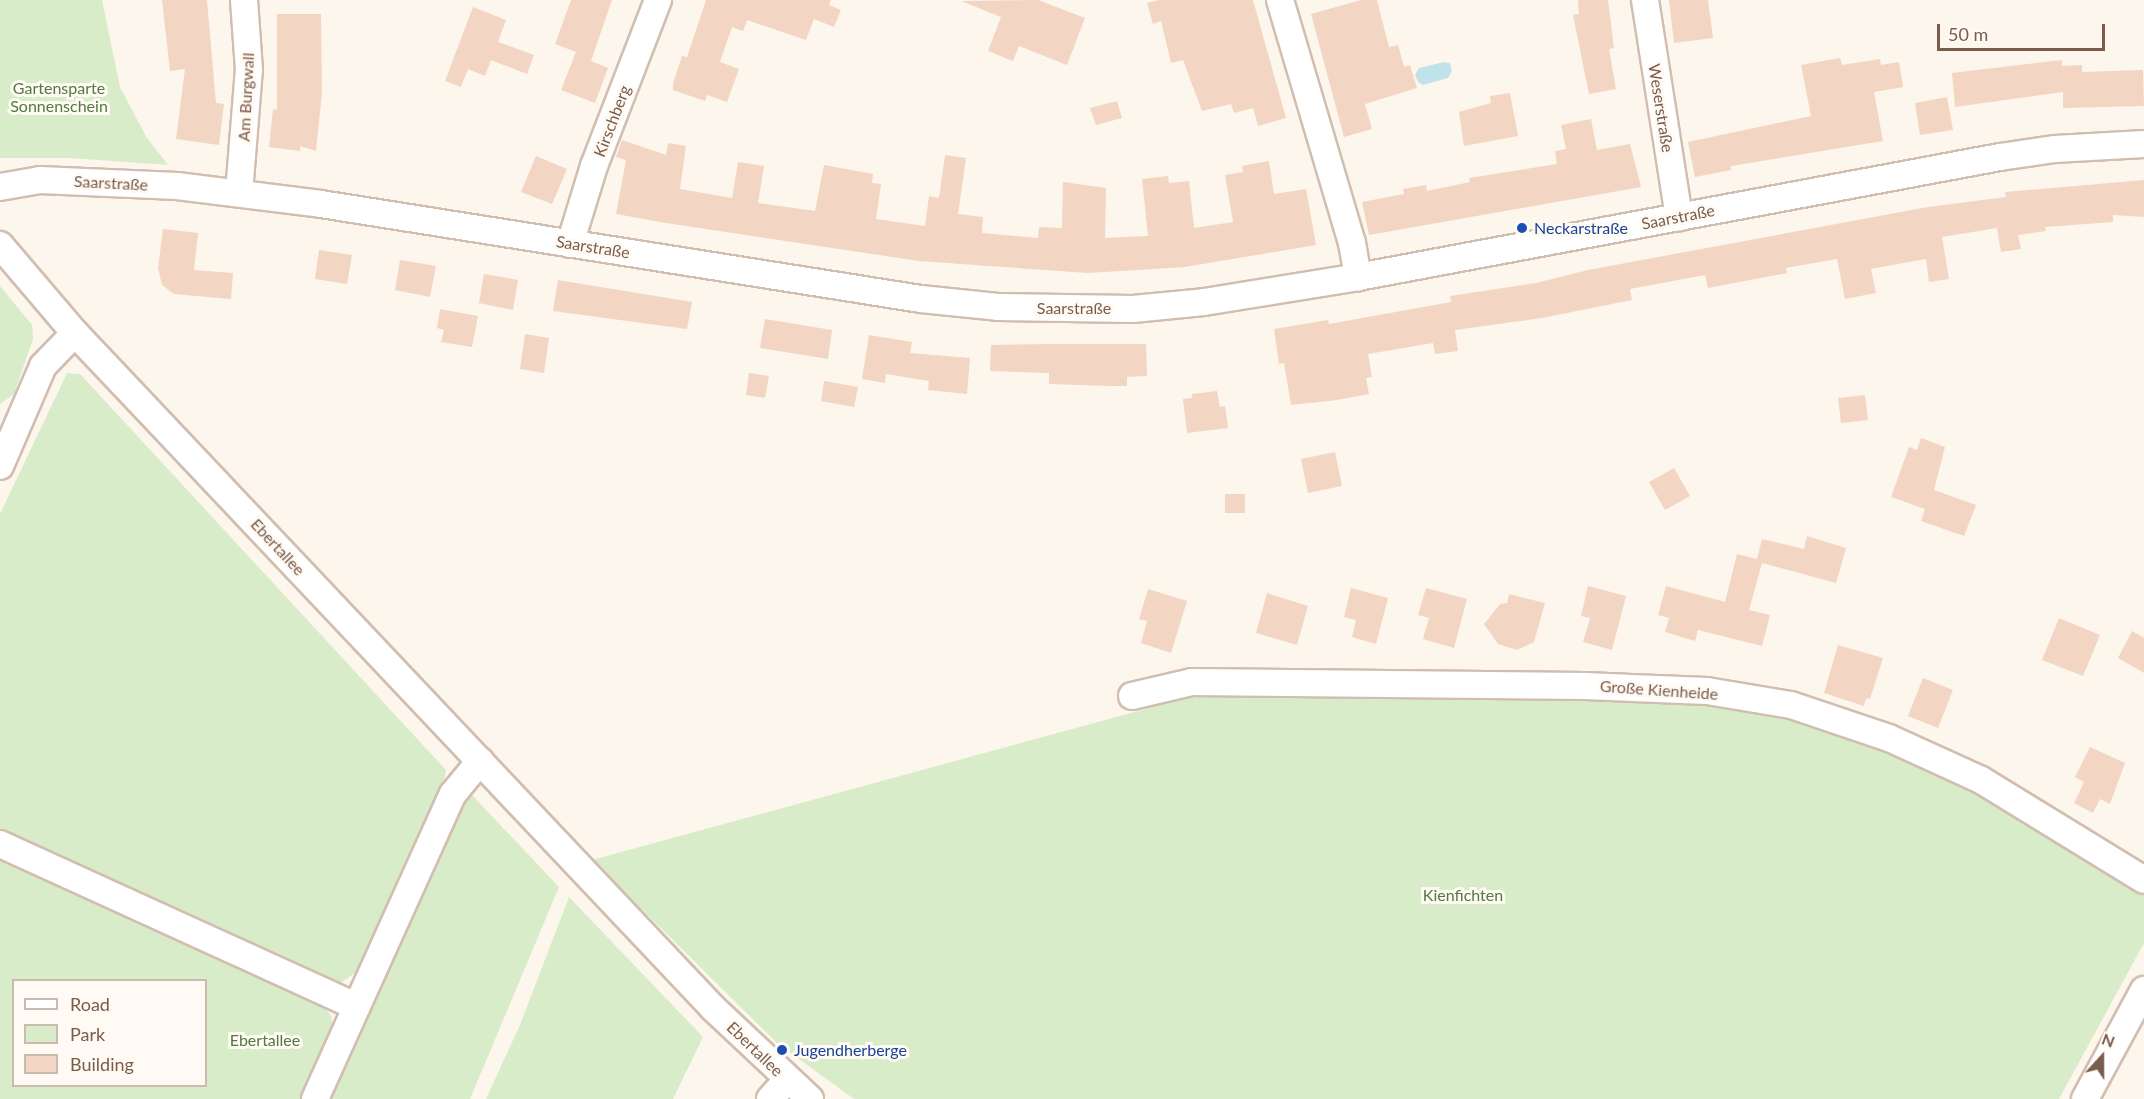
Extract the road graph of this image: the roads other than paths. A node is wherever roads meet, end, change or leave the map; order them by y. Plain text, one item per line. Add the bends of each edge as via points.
1 (244, 0) edge
2 (658, 0) edge
3 (1280, 0) edge
4 (1645, 0) edge
5 (2144, 144) edge
6 (0, 187) edge
7 (239, 193) junction
8 (1678, 216) junction
9 (570, 244) junction
10 (4, 256) edge
11 (1358, 277) junction
12 (75, 333) junction
13 (0, 466) edge
14 (1132, 696) dead end
15 (480, 761) junction
16 (0, 844) edge
17 (2144, 880) edge
18 (2144, 990) edge
19 (357, 1007) junction
20 (787, 1080) junction
21 (315, 1099) edge
22 (770, 1099) edge
23 (810, 1099) edge
24 (2085, 1099) edge

1 - 7 street, Am Burgwall via 249,70
2 - 9 street, Kirschberg via 594,166
3 - 11 street via 1352,243
4 - 8 street, Weserstraße
5 - 8 street, Saarstraße via 2055,148
6 - 7 street, Saarstraße via 30,180 76,181
7 - 9 street, Saarstraße
8 - 11 street, Saarstraße
9 - 11 street, Saarstraße via 921,299 998,307 1164,307
10 - 12 street, Ebertallee
12 - 13 street via 43,366
12 - 15 street, Ebertallee
14 - 17 street, Große Kienheide via 1192,682 1585,686 1707,691 1791,705 1889,738 1980,780
15 - 19 street via 453,794
15 - 20 street, Ebertallee via 719,1015
16 - 19 street
18 - 24 street
19 - 21 street
20 - 22 street
20 - 23 street, Ebertallee

